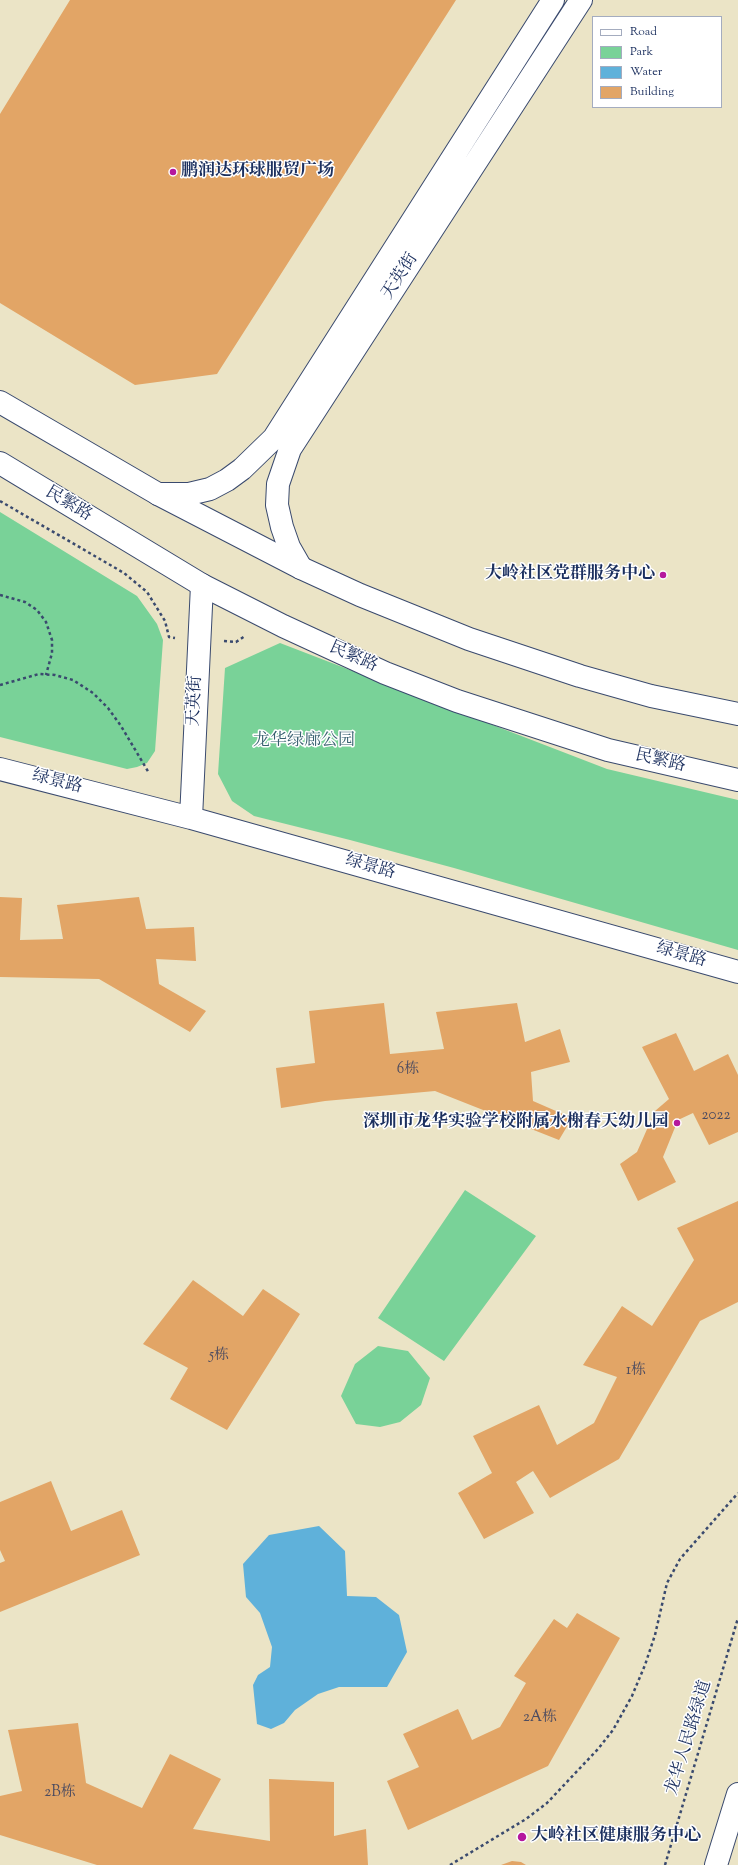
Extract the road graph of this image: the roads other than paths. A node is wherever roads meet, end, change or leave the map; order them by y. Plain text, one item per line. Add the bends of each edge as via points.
1 (553, 0) edge
2 (581, 0) edge
3 (0, 402) edge
4 (0, 463) edge
5 (158, 494) junction
6 (301, 568) junction
7 (202, 585) junction
8 (738, 714) edge
9 (0, 769) edge
10 (738, 780) edge
11 (190, 818) junction
12 (738, 972) edge
13 (738, 1794) edge
14 (716, 1865) edge

1 - 5 street, 天英街 via 274,438 242,469 210,490 189,494
2 - 6 street, 天英街 via 290,448 278,484 277,504 289,547
3 - 5 street
4 - 7 street, 民繁路
5 - 6 street
6 - 8 street via 415,617 528,659 651,696
7 - 10 street, 民繁路 via 283,626 457,701 608,750
7 - 11 street, 天英街
9 - 11 street, 绿景路
11 - 12 street, 绿景路
13 - 14 street

